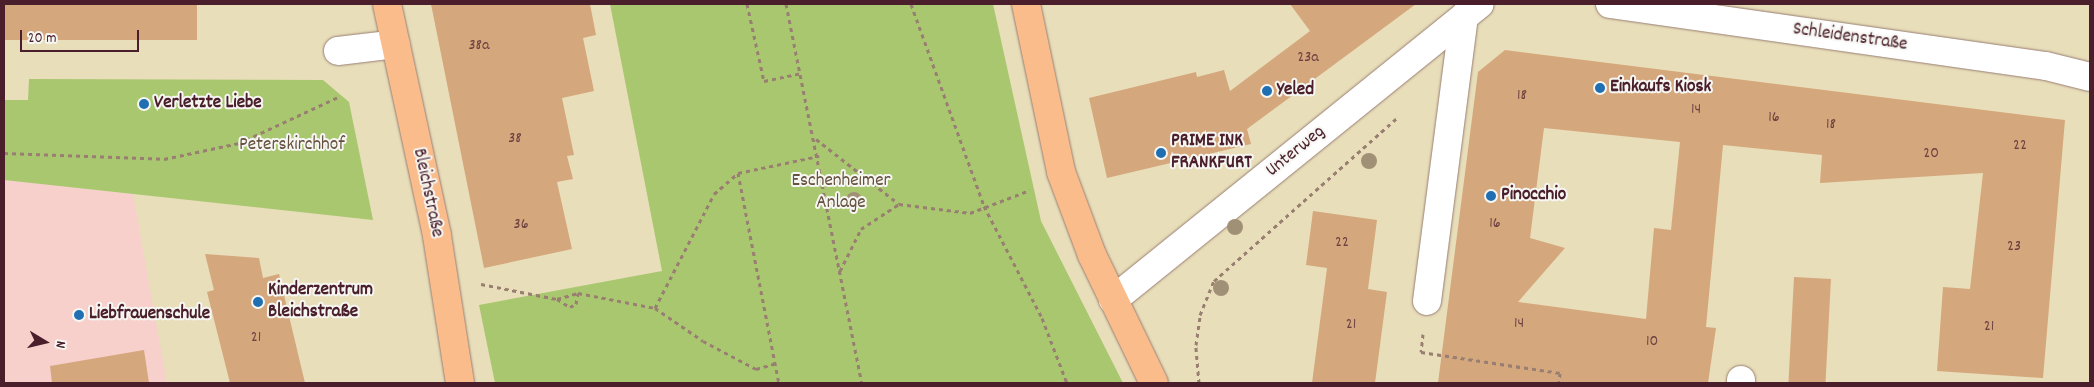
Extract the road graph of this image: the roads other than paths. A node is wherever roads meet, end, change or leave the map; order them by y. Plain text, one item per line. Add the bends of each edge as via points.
1 (387, 4) edge
2 (1026, 4) edge
3 (1610, 4) edge
4 (1472, 10) edge
5 (396, 44) junction
6 (338, 51) dead end
7 (2090, 77) edge
8 (1113, 300) junction
9 (1427, 301) road end
10 (460, 383) edge
11 (1154, 383) edge

1 - 5 main road, Bleichstraße
2 - 8 main road via 1051,134 1074,209
3 - 7 street, Schleidenstraße via 2046,66
4 - 8 street, Unterweg
4 - 9 street
5 - 6 street
5 - 10 main road, Bleichstraße via 437,236
8 - 11 main road

